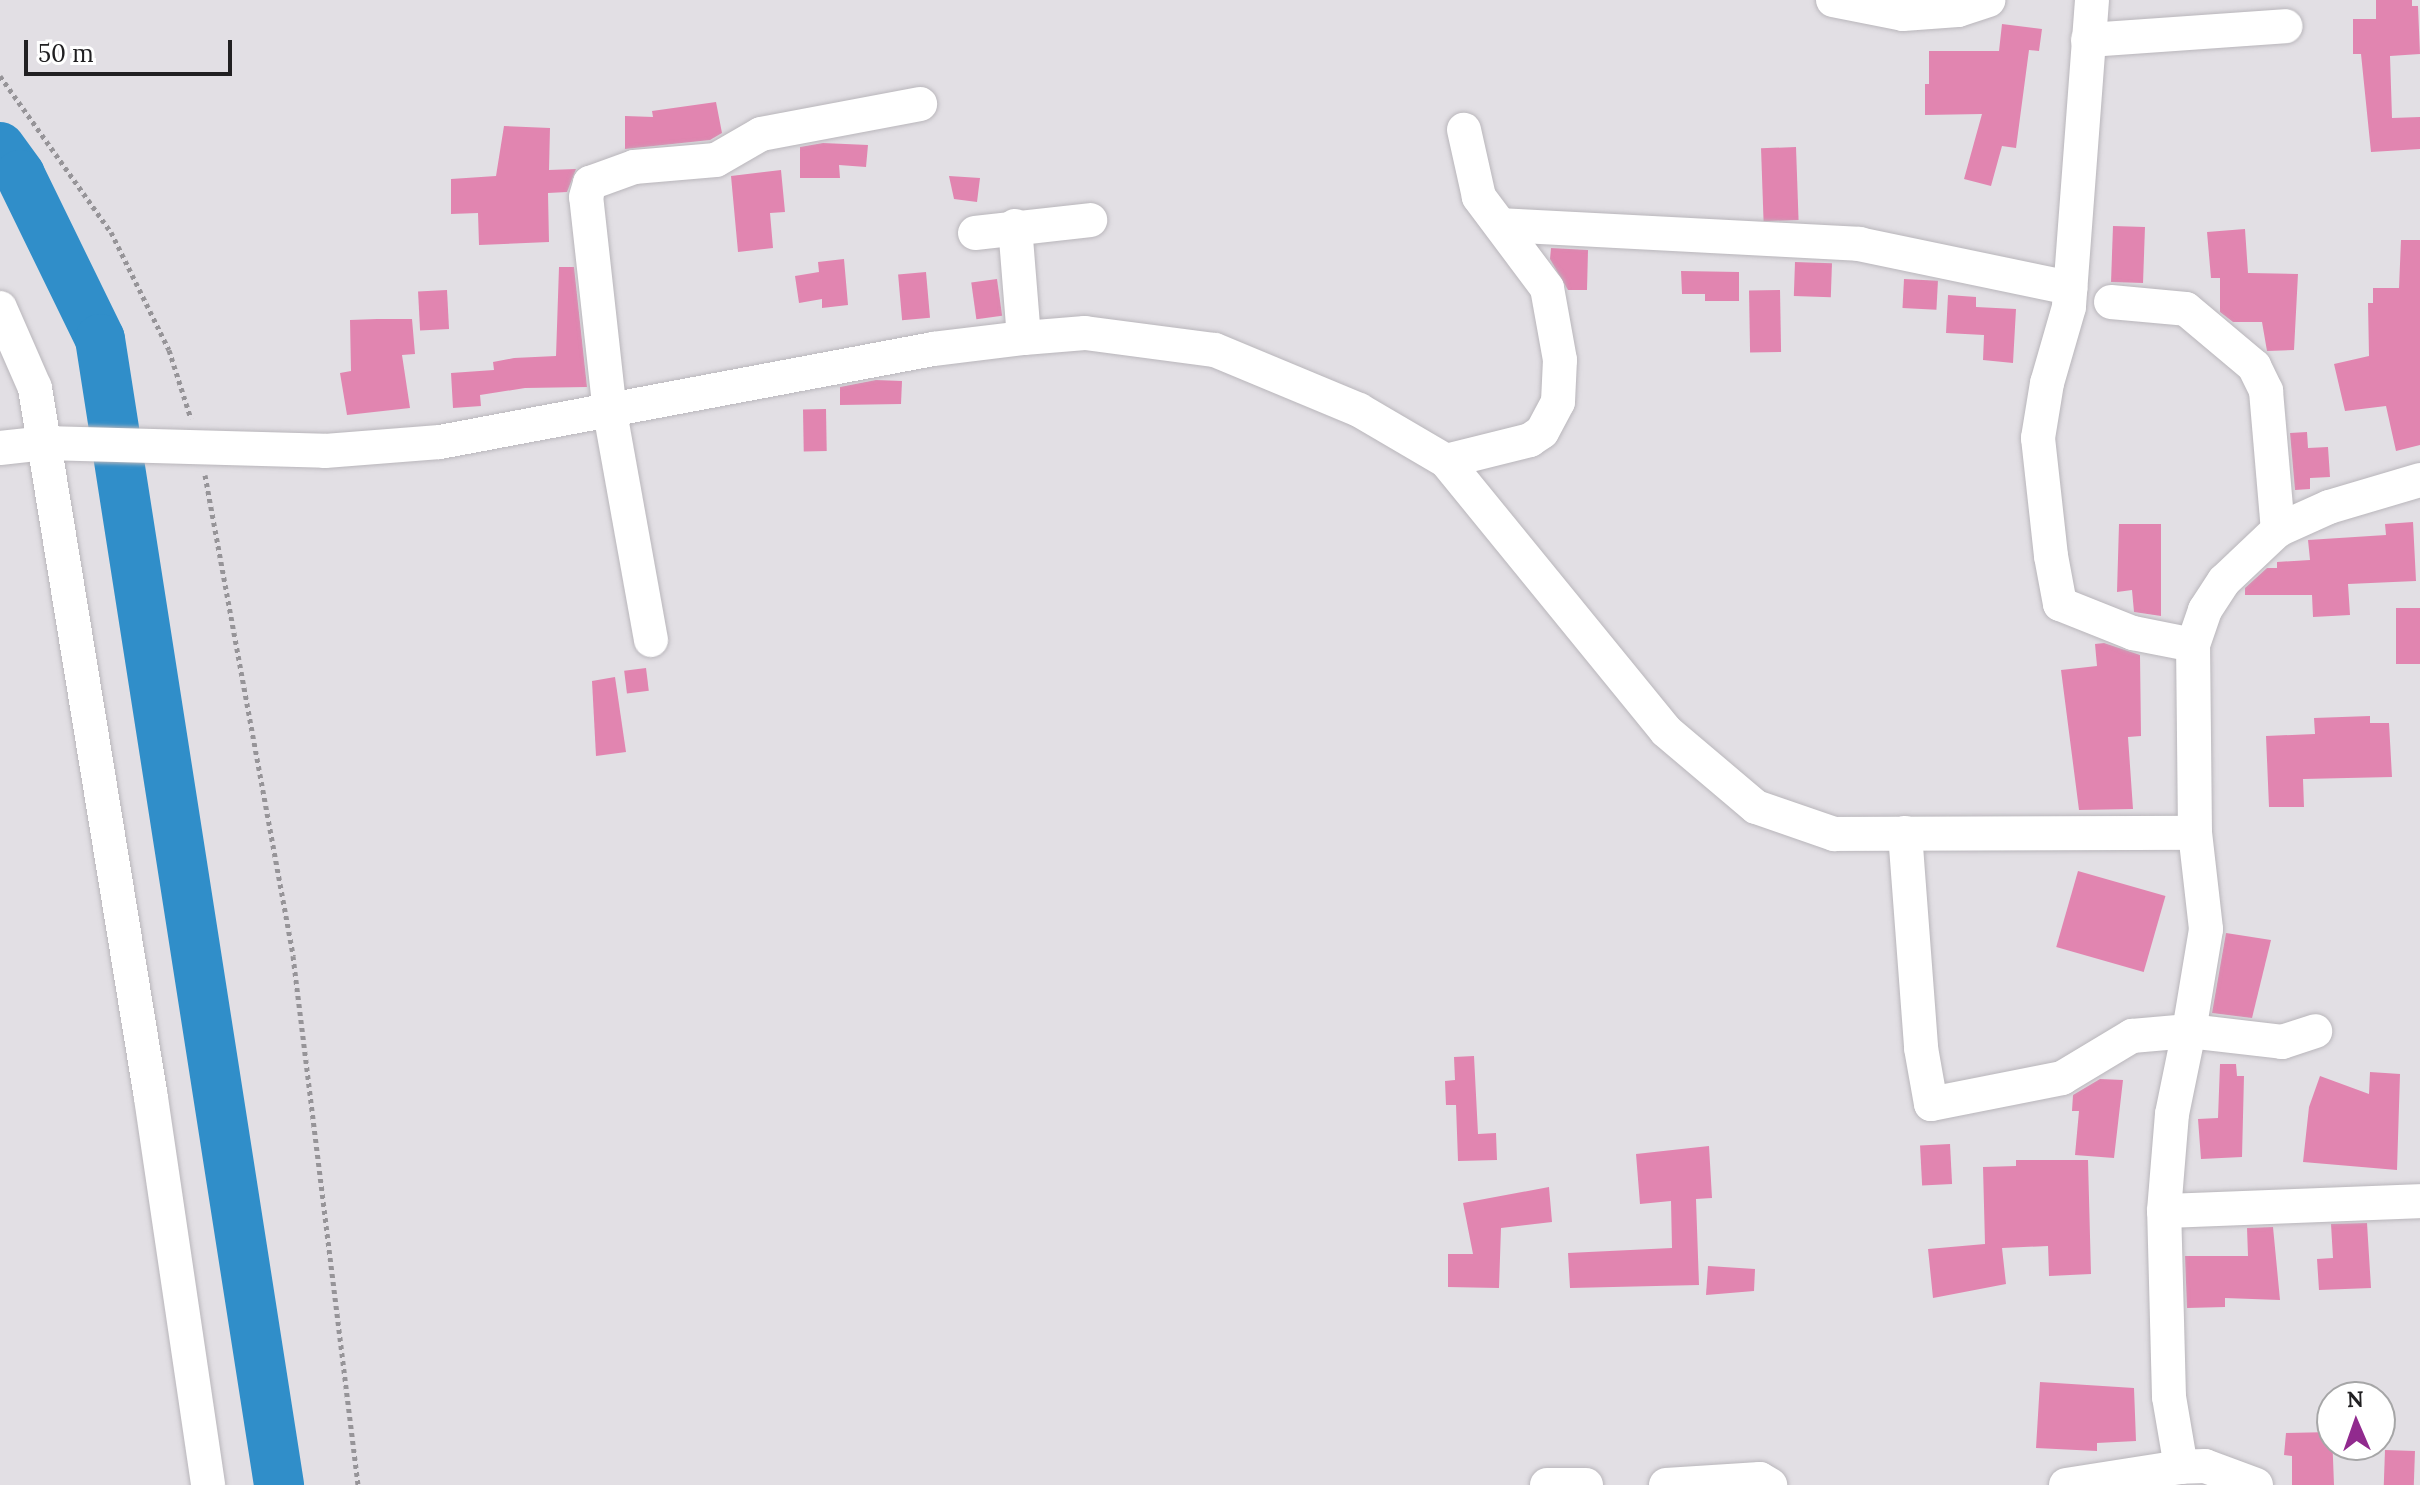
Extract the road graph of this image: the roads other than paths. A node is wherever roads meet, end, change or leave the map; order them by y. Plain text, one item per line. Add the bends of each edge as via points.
1 (1833, 0) edge
2 (1988, 0) edge
3 (2092, 0) edge
4 (2286, 26) dead end
5 (2088, 40) junction
6 (920, 104) dead end
7 (1464, 130) dead end
8 (1090, 220) dead end
9 (1501, 225) junction
10 (1015, 226) junction
11 (975, 233) dead end
12 (2070, 288) junction
13 (2111, 302) dead end
14 (0, 308) edge
15 (1024, 338) junction
16 (610, 413) junction
17 (49, 443) junction
18 (0, 448) edge
19 (1446, 461) junction
20 (2420, 480) edge
21 (2278, 530) junction
22 (651, 640) dead end
23 (2193, 645) junction
24 (1905, 833) junction
25 (2195, 833) junction
26 (2189, 1031) junction
27 (2315, 1031) dead end
28 (2420, 1201) edge
29 (2164, 1211) junction
30 (2181, 1467) junction
31 (2126, 1481) edge
32 (208, 1485) edge
33 (1547, 1485) edge
34 (1586, 1485) edge
35 (1666, 1485) edge
36 (1770, 1485) edge
37 (2066, 1485) edge
38 (2256, 1485) edge

1 - 2 street via 1903,14 1958,10
3 - 5 street
4 - 5 street
5 - 12 street
6 - 16 street via 761,134 716,160 634,167 590,183 586,197
7 - 9 street via 1479,197
8 - 10 street
9 - 12 street via 1859,244
9 - 19 street via 1547,288 1560,360 1558,402 1542,432 1530,440
10 - 11 street
10 - 15 street
12 - 23 street via 2038,438 2060,604 2133,633
13 - 21 street via 2186,309 2254,366 2266,391
14 - 17 street via 14,330
15 - 16 street via 933,349
15 - 19 street via 1085,333 1215,350 1359,410
16 - 17 street via 440,442 325,451
16 - 22 street
17 - 18 street
17 - 32 street
19 - 24 street via 1666,731 1703,765 1756,807 1834,834
20 - 21 street via 2329,507
21 - 23 street via 2224,581 2205,610
23 - 25 street
24 - 25 street
24 - 26 street via 1921,1048 1931,1104 2062,1078 2132,1036
25 - 26 street via 2206,929
26 - 27 street via 2282,1042
26 - 29 street via 2172,1114
28 - 29 street
29 - 30 street via 2169,1397
30 - 31 street
30 - 38 street via 2205,1466
31 - 37 street
33 - 34 street
35 - 36 street via 1760,1479

